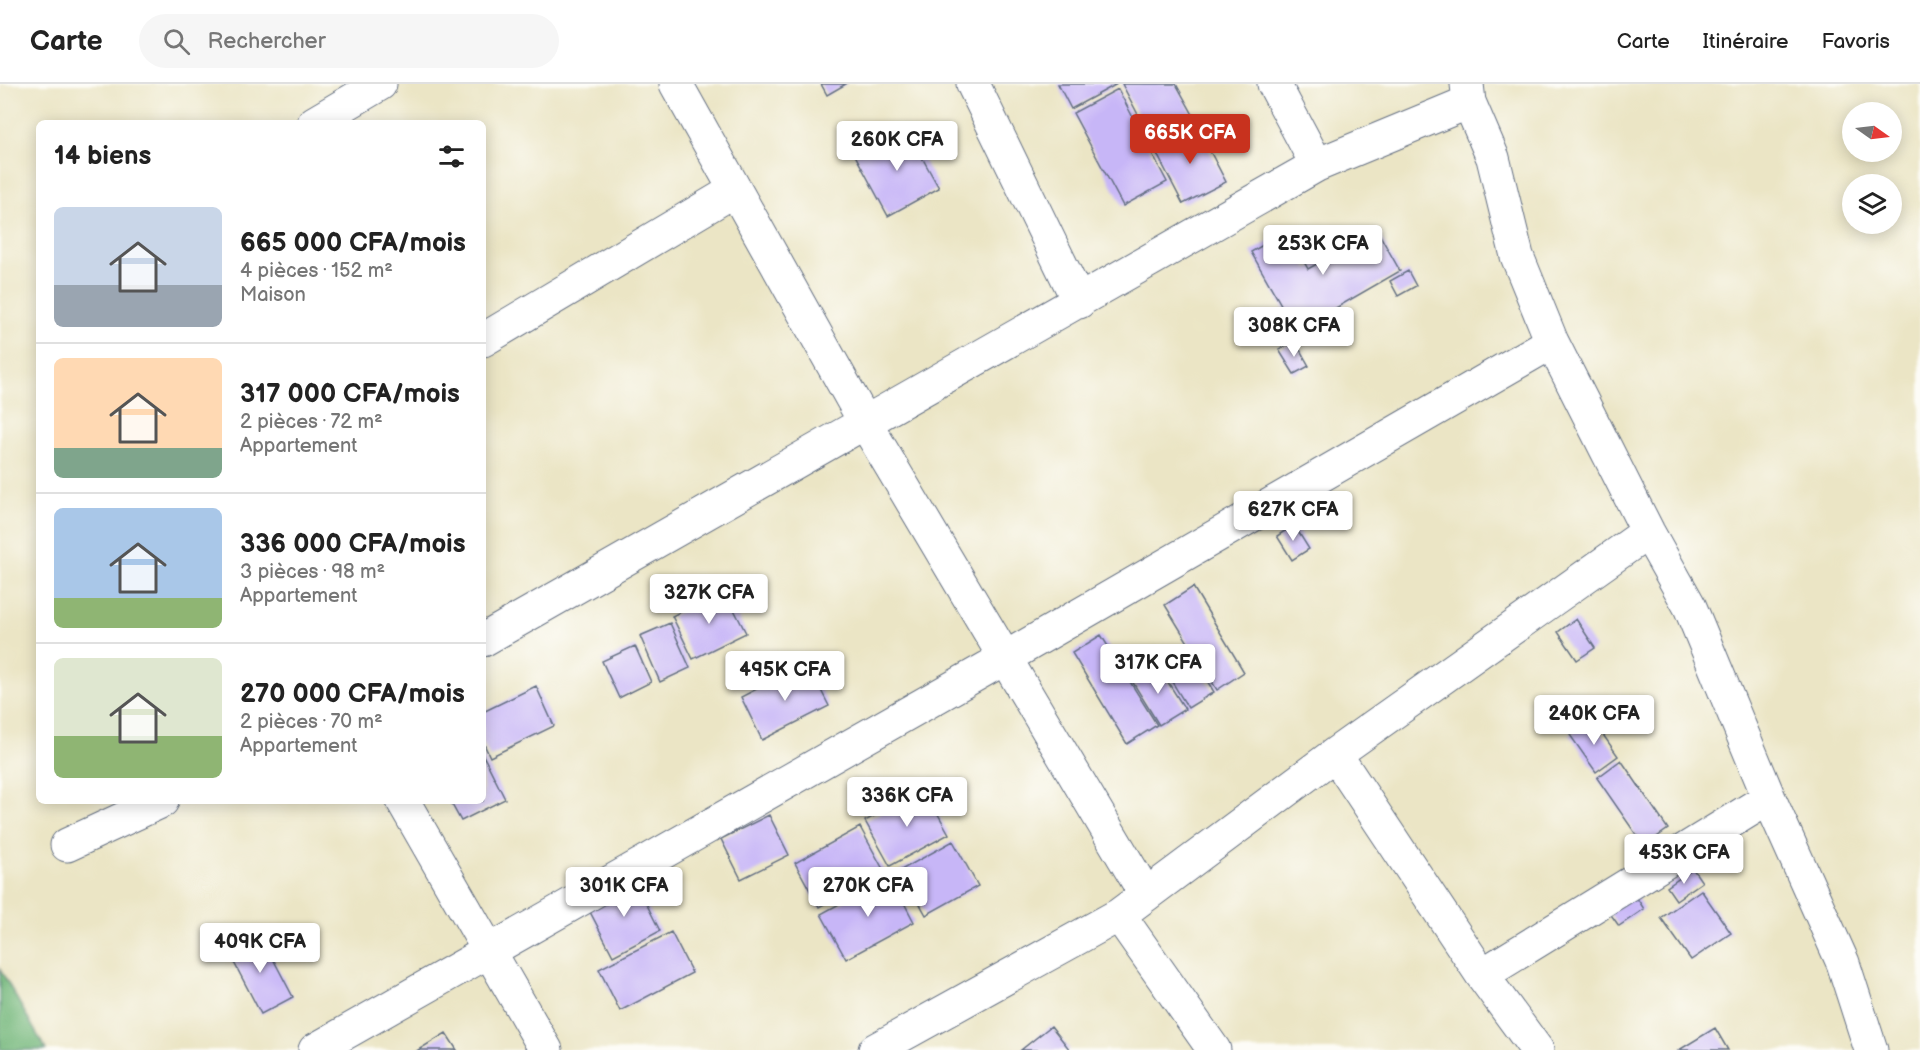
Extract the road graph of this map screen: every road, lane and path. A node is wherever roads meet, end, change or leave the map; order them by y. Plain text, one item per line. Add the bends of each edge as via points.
1 (381, 84) edge
2 (676, 84) edge
3 (973, 84) edge
4 (1274, 84) edge
5 (1468, 93) edge
6 (319, 120) edge
7 (1317, 165) junction
8 (735, 190) junction
9 (1079, 302) junction
10 (486, 338) edge
11 (1552, 342) junction
12 (867, 424) junction
13 (1648, 532) junction
14 (486, 638) edge
15 (1005, 658) junction
16 (1335, 754) junction
17 (1769, 798) junction
18 (156, 804) edge
19 (405, 804) edge
20 (67, 845) dead end
21 (1146, 896) junction
22 (1119, 915) junction
23 (489, 951) junction
24 (1482, 975) junction
25 (914, 1042) edge
26 (315, 1050) edge
27 (546, 1050) edge
28 (875, 1050) edge
29 (1214, 1050) edge
30 (1537, 1050) edge
31 (1871, 1050) edge

1 - 6 street
2 - 8 street
3 - 9 street
4 - 7 street
5 - 7 street
5 - 11 street via 1493,158 1517,256
7 - 9 street
8 - 10 street
8 - 12 street
9 - 12 street
11 - 13 street
11 - 15 street
12 - 14 street
12 - 15 street
13 - 16 street
13 - 17 street via 1690,606
15 - 21 street
15 - 23 street
16 - 21 street
16 - 24 street
17 - 24 street
17 - 31 street via 1844,963
18 - 20 street
19 - 23 street
21 - 22 street
22 - 25 street
22 - 29 street
23 - 26 street
23 - 27 street
24 - 30 street
25 - 28 street

